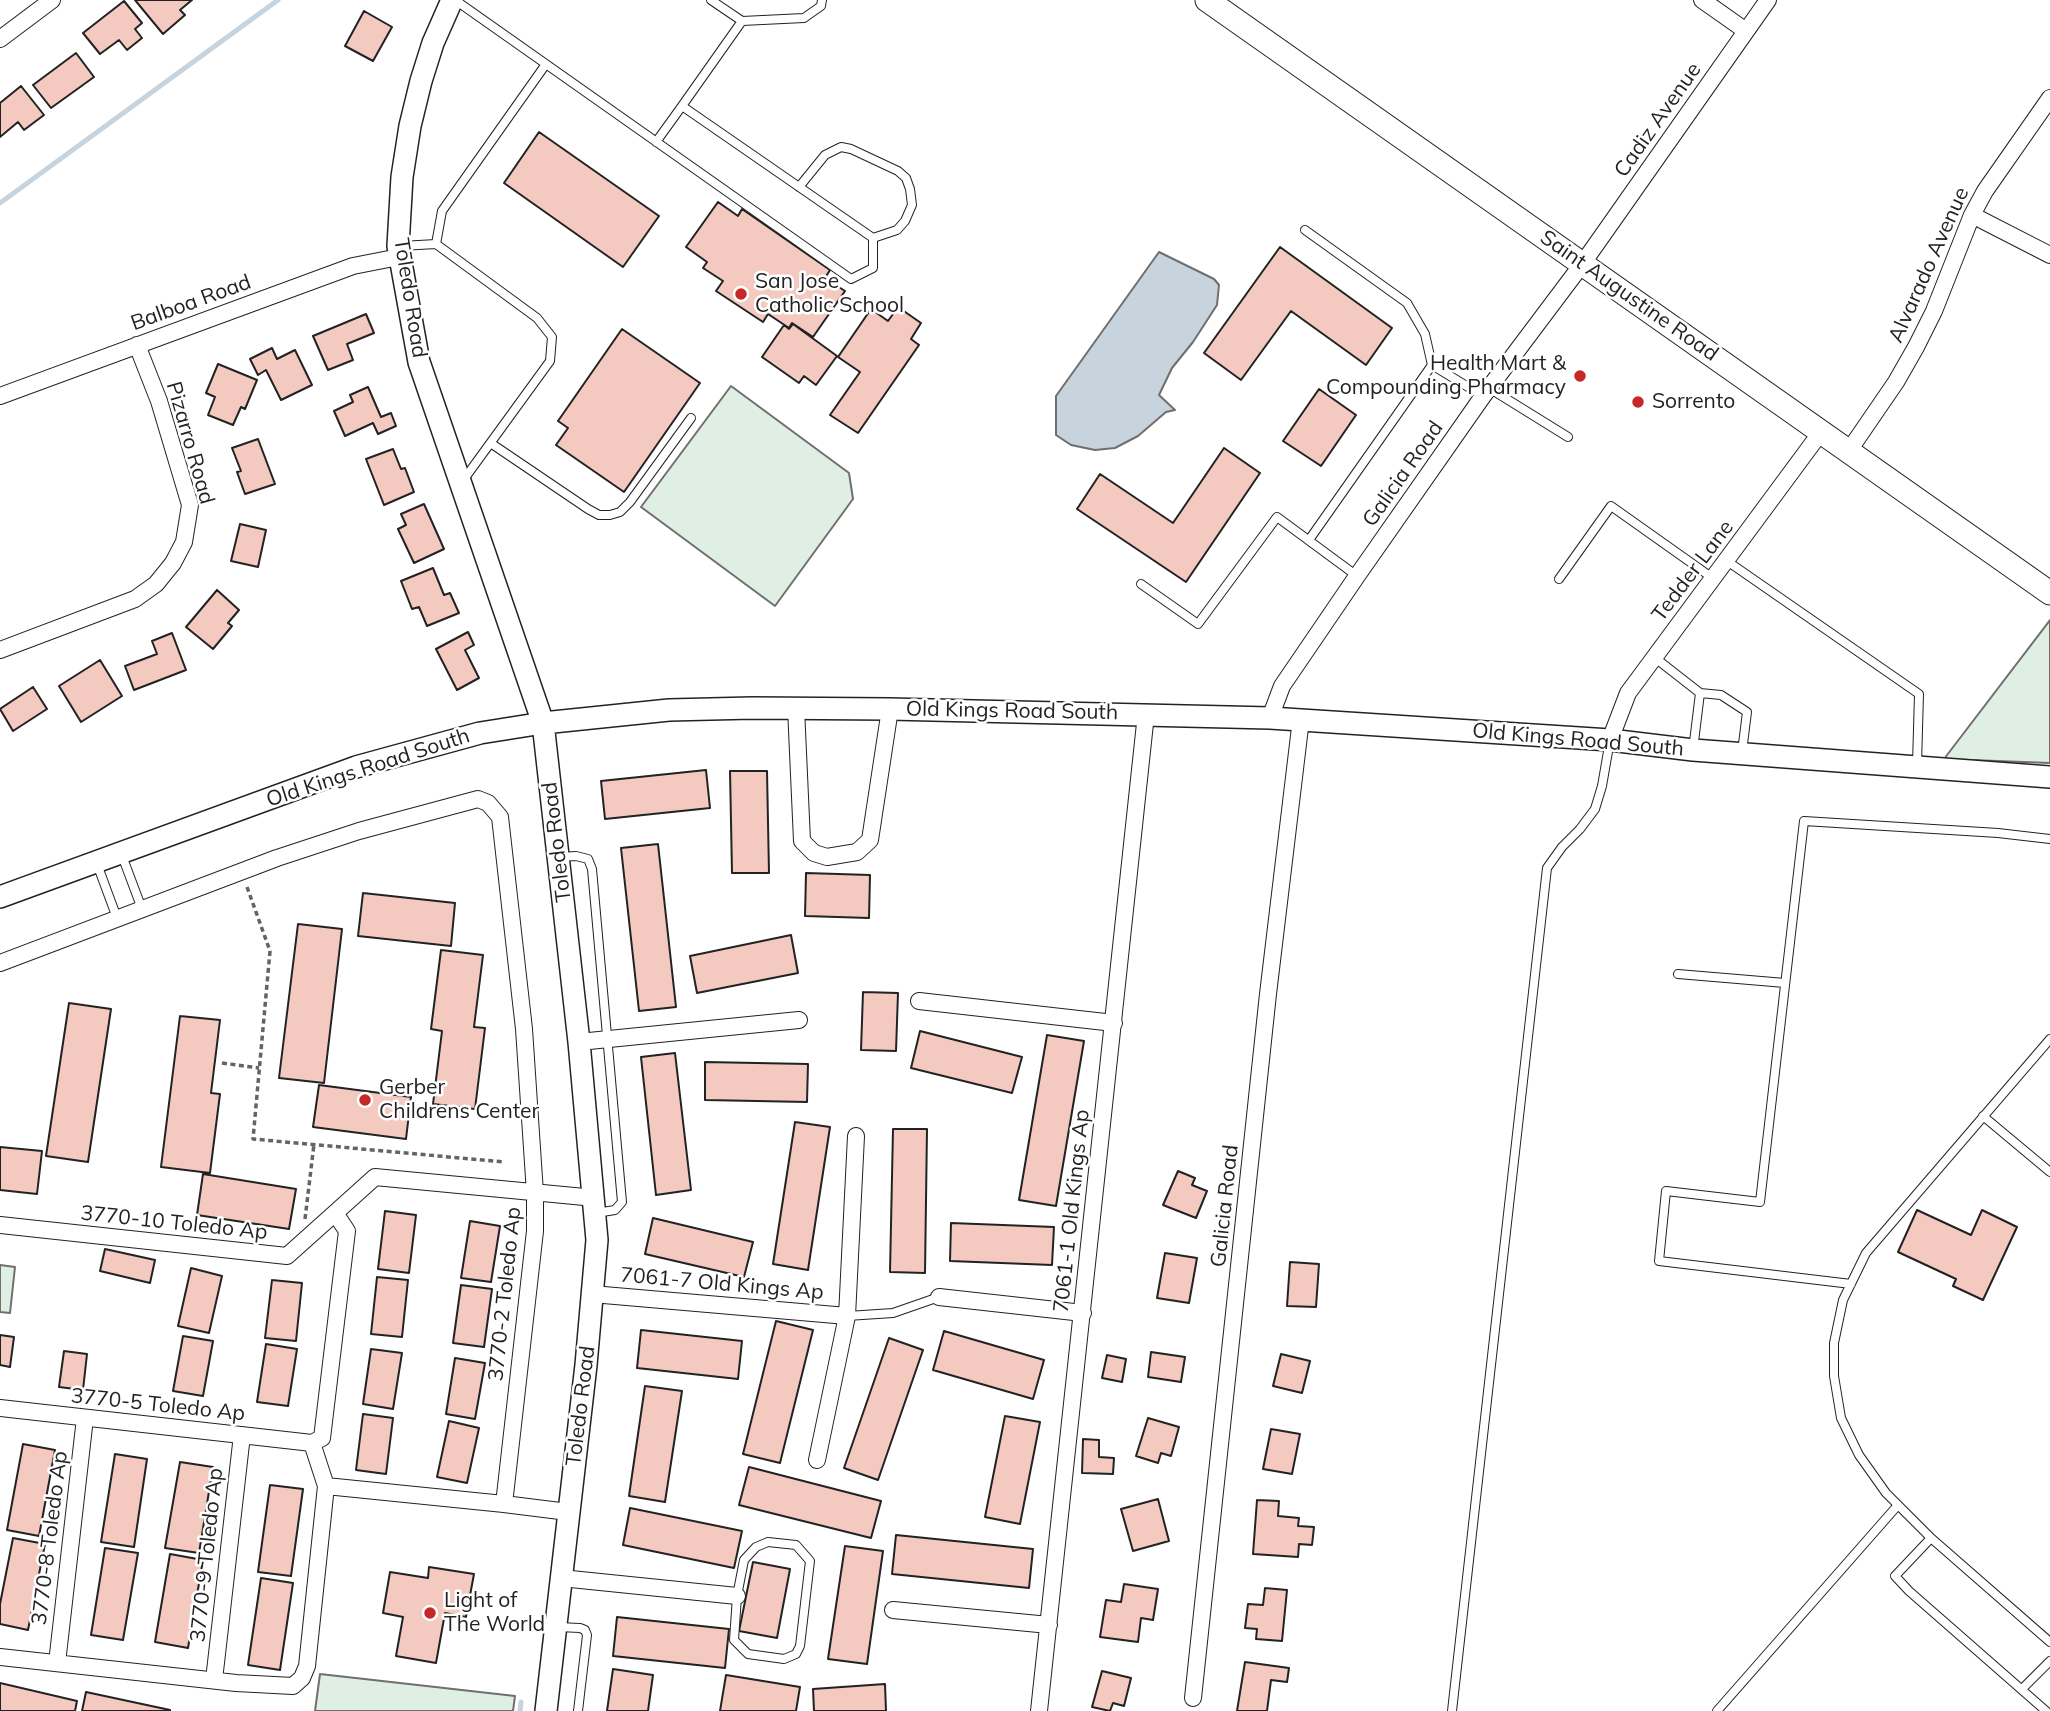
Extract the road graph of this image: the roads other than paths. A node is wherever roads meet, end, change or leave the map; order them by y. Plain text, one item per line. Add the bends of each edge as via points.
1 (51, 0) edge
2 (453, 0) edge
3 (711, 0) edge
4 (822, 0) edge
5 (1207, 0) edge
6 (1702, 0) edge
7 (1768, 0) edge
8 (742, 21) junction
9 (1746, 31) junction
10 (0, 39) edge
11 (546, 64) junction
12 (2050, 98) edge
13 (682, 106) junction
14 (656, 142) junction
15 (799, 187) junction
16 (1972, 215) junction
17 (1305, 230) dead end
18 (873, 238) junction
19 (436, 244) junction
20 (398, 251) junction
21 (2050, 255) edge
22 (1583, 263) junction
23 (137, 345) junction
24 (1432, 365) junction
25 (1486, 392) junction
26 (0, 396) edge
27 (691, 418) dead end
28 (1821, 432) junction
29 (1568, 437) dead end
30 (492, 444) junction
31 (1848, 452) junction
32 (461, 483) junction
33 (1309, 540) junction
34 (1727, 561) junction
35 (1357, 576) junction
36 (1559, 579) dead end
37 (1714, 579) junction
38 (1141, 584) dead end
39 (2050, 593) edge
40 (0, 650) edge
41 (1654, 657) junction
42 (1700, 693) junction
43 (796, 708) junction
44 (890, 709) junction
45 (1146, 714) junction
46 (1270, 718) junction
47 (1301, 719) junction
48 (543, 723) junction
49 (1609, 740) junction
50 (1693, 750) junction
51 (1741, 754) junction
52 (1917, 768) junction
53 (2050, 776) edge
54 (2050, 839) edge
55 (121, 853) junction
56 (559, 857) junction
57 (96, 862) junction
58 (0, 897) edge
59 (142, 909) junction
60 (117, 918) junction
61 (0, 963) edge
62 (1678, 974) dead end
63 (1785, 983) junction
64 (919, 1001) dead end
65 (799, 1020) dead end
66 (1114, 1023) junction
67 (606, 1038) junction
68 (2050, 1039) edge
69 (579, 1042) junction
70 (1983, 1116) junction
71 (856, 1136) dead end
72 (2050, 1172) edge
73 (536, 1193) junction
74 (595, 1206) junction
75 (335, 1213) junction
76 (0, 1225) edge
77 (1851, 1284) junction
78 (593, 1294) junction
79 (939, 1297) joint
80 (1083, 1313) junction
81 (848, 1316) junction
82 (0, 1408) edge
83 (85, 1418) junction
84 (242, 1435) junction
85 (312, 1443) junction
86 (817, 1460) dead end
87 (326, 1486) junction
88 (504, 1504) junction
89 (1898, 1505) junction
90 (568, 1512) junction
91 (1931, 1538) junction
92 (561, 1578) junction
93 (737, 1596) junction
94 (893, 1610) dead end
95 (1049, 1625) junction
96 (555, 1627) junction
97 (2050, 1642) edge
98 (0, 1657) edge
99 (2050, 1661) edge
100 (57, 1663) junction
101 (215, 1680) junction
102 (2022, 1689) junction
103 (1193, 1705) edge
104 (546, 1711) edge
105 (579, 1711) edge
106 (1039, 1711) edge
107 (1452, 1711) edge
108 (1717, 1711) edge
109 (2046, 1711) edge

1 - 10 street
2 - 11 lane
2 - 20 street, Toledo Road via 425,69 410,126
3 - 8 lane
4 - 8 lane via 821,6 804,18
5 - 22 main road, Saint Augustine Road
6 - 9 street
7 - 9 street, Cadiz Avenue
8 - 13 lane
9 - 22 street, Cadiz Avenue
11 - 14 lane
11 - 19 lane via 442,211
12 - 16 street, Alvarado Avenue
13 - 14 lane
13 - 15 lane
14 - 18 lane via 851,279 873,268
15 - 18 lane
15 - 18 lane via 825,156 841,147 898,171 911,189 912,205 897,230
16 - 21 street
16 - 31 street, Alvarado Avenue via 1916,347
17 - 24 lane via 1407,303 1424,334
19 - 20 lane
19 - 30 lane via 537,318 552,337 550,361
20 - 23 street, Balboa Road
20 - 32 street, Toledo Road via 419,362
22 - 25 street, Galicia Road
22 - 28 main road, Saint Augustine Road
23 - 26 street, Balboa Road
23 - 40 street, Pizarro Road via 190,505 184,542 156,584 135,599
24 - 25 lane
24 - 33 lane
25 - 29 lane
25 - 35 street, Galicia Road
27 - 30 lane via 630,502 611,515 588,509
28 - 31 main road, Saint Augustine Road
28 - 34 street, Tedder Lane
30 - 32 lane
31 - 39 main road, Saint Augustine Road
32 - 48 street, Toledo Road
33 - 35 lane
33 - 38 lane via 1277,517 1198,624
34 - 37 street, Tedder Lane
34 - 52 lane via 1919,694
35 - 46 street, Galicia Road via 1282,687
36 - 37 lane via 1611,506
37 - 41 street, Tedder Lane
41 - 42 lane
41 - 49 street, Tedder Lane via 1628,693
42 - 50 lane
42 - 51 lane via 1721,695 1747,712
43 - 44 street, Old Kings Road South
43 - 44 street via 802,841 814,853 827,857 857,852 870,840
43 - 48 street, Old Kings Road South via 669,710
44 - 45 street, Old Kings Road South
45 - 46 street, Old Kings Road South
45 - 66 street, 7061-1 Old Kings Ap
46 - 47 street, Old Kings Road South
47 - 49 street, Old Kings Road South
47 - 103 street, Galicia Road
48 - 55 street, Old Kings Road South via 480,733 356,767
48 - 56 street, Toledo Road
49 - 50 street, Old Kings Road South
49 - 107 lane via 1595,809 1547,867
50 - 51 street, Old Kings Road South
51 - 52 street, Old Kings Road South
52 - 53 street, Old Kings Road South
54 - 63 lane via 1804,821
55 - 57 street, Old Kings Road South
55 - 59 lane
56 - 67 lane via 588,859 592,869
56 - 69 street, Toledo Road
57 - 58 street, Old Kings Road South
57 - 60 lane
59 - 60 street, 3770-2 Toledo Ap
59 - 73 street, 3770-2 Toledo Ap via 347,834 478,799 488,803 500,817 502,830
60 - 61 street, 3770-2 Toledo Ap
62 - 63 lane
63 - 77 lane via 1760,1202 1666,1191 1659,1261
64 - 66 street
65 - 67 street
66 - 80 street, 7061-1 Old Kings Ap
67 - 69 street
67 - 74 lane via 622,1202 615,1210
68 - 70 lane
69 - 74 street, Toledo Road
70 - 72 lane
70 - 77 lane via 1866,1254
71 - 81 street
73 - 74 street, 3770-10 Toledo Ap
73 - 75 street, 3770-10 Toledo Ap via 375,1177
73 - 88 street, 3770-2 Toledo Ap
74 - 78 street, Toledo Road
75 - 76 street, 3770-10 Toledo Ap via 287,1256
75 - 85 street via 347,1231 322,1437
77 - 89 lane via 1834,1342 1841,1418 1859,1455
78 - 81 street, 7061-7 Old Kings Ap
78 - 90 street, Toledo Road
79 - 80 street
79 - 81 lane via 892,1313
80 - 95 street, 7061-1 Old Kings Ap
81 - 86 street
82 - 83 street, 3770-5 Toledo Ap
83 - 84 street, 3770-5 Toledo Ap
83 - 100 street, 3770-8 Toledo Ap
84 - 85 street, 3770-5 Toledo Ap
84 - 101 street, 3770-9 Toledo Ap
85 - 87 street
87 - 88 street
87 - 101 street via 302,1678 293,1686
88 - 90 street
89 - 91 lane
89 - 108 lane
90 - 92 street, Toledo Road
91 - 97 lane
91 - 102 lane via 1895,1576
92 - 93 street
92 - 96 street, Toledo Road
93 - 93 lane via 734,1640 740,1648 748,1654 784,1659 796,1654 810,1562 796,1545 777,1542 756,1547 744,1560
94 - 95 street
95 - 106 street, 7061-1 Old Kings Ap
96 - 104 street, Toledo Road
96 - 105 lane via 580,1628 587,1635
98 - 100 street
99 - 102 lane
100 - 101 street
102 - 109 lane

